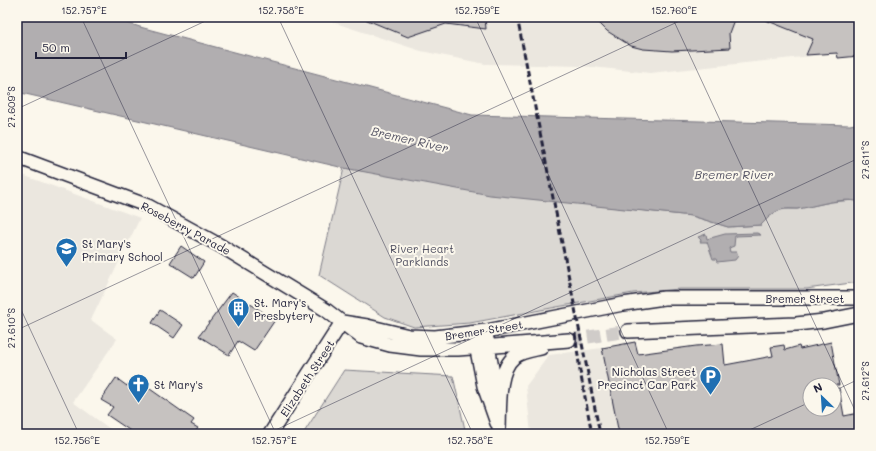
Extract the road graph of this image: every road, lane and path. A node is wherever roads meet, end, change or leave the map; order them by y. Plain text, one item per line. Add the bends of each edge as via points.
1 (17, 157) edge
2 (859, 298) edge
3 (859, 314) edge
4 (342, 322) junction
5 (628, 331) tunnel mouth
6 (480, 332) junction
7 (482, 346) junction
8 (499, 431) edge
9 (270, 434) edge

1 - 4 street, Roseberry Parade via 148,206 221,246
2 - 6 street, Bremer Street via 664,298
3 - 5 street, Bremer Street via 796,324
4 - 6 street, Bremer Street via 409,336 435,337
4 - 7 street, Bremer Street via 361,337 390,345 421,349
4 - 9 street, Elizabeth Street
6 - 7 street
7 - 8 street via 484,386
7 - 8 street, Bremer Street via 568,340 525,352 515,357 507,366 502,378

